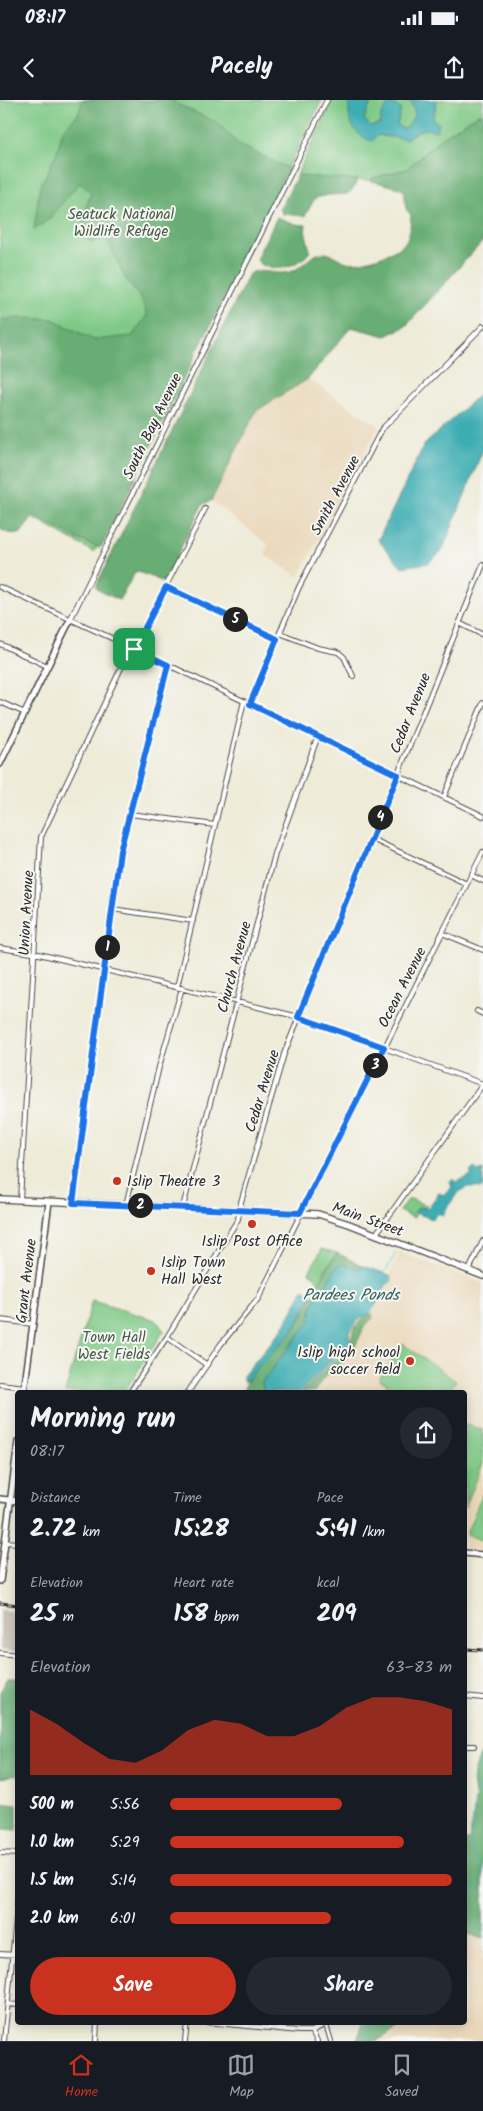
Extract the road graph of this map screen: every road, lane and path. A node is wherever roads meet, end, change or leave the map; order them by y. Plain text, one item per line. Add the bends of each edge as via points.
1 (327, 100) edge
2 (483, 326) edge
3 (205, 509) dead end
4 (483, 565) edge
5 (0, 587) edge
6 (166, 587) junction
7 (70, 620) junction
8 (459, 623) junction
9 (280, 633) junction
10 (483, 635) edge
11 (277, 639) junction
12 (0, 644) edge
13 (132, 648) junction
14 (168, 665) junction
15 (47, 666) junction
16 (353, 676) dead end
17 (244, 701) junction
18 (0, 702) edge
19 (483, 703) edge
20 (250, 704) junction
21 (25, 713) junction
22 (318, 736) junction
23 (1, 760) edge
24 (398, 775) junction
25 (444, 797) junction
26 (130, 814) junction
27 (483, 816) edge
28 (215, 825) junction
29 (372, 839) junction
30 (483, 852) edge
31 (471, 875) junction
32 (483, 881) edge
33 (467, 884) junction
34 (112, 909) junction
35 (193, 921) junction
36 (442, 933) junction
37 (0, 948) edge
38 (483, 950) edge
39 (34, 953) junction
40 (104, 969) junction
41 (179, 988) junction
42 (236, 1002) junction
43 (477, 1011) dead end
44 (483, 1014) edge
45 (298, 1017) junction
46 (384, 1047) junction
47 (483, 1084) edge
48 (0, 1199) edge
49 (20, 1200) junction
50 (49, 1202) junction
51 (73, 1203) junction
52 (126, 1205) junction
53 (183, 1207) junction
54 (240, 1210) junction
55 (300, 1213) junction
56 (376, 1234) junction
57 (483, 1240) edge
58 (469, 1270) junction
59 (483, 1276) edge
60 (0, 1320) edge
61 (33, 1324) junction
62 (167, 1337) junction
63 (207, 1365) junction
64 (0, 1384) edge
65 (25, 1390) edge
66 (131, 1390) edge
67 (189, 1390) edge
68 (15, 1464) edge
69 (0, 1499) edge
70 (10, 1500) junction
71 (15, 1501) edge
72 (5, 1542) junction
73 (15, 1543) edge
74 (467, 1553) edge
75 (483, 1555) edge
76 (0, 1581) edge
77 (0, 1653) edge
78 (15, 1655) edge
79 (467, 1696) edge
80 (483, 1698) edge
81 (467, 1746) edge
82 (474, 1746) dead end
83 (0, 1853) edge
84 (15, 1854) edge
85 (15, 1924) edge
86 (0, 1954) edge
87 (12, 1955) junction
88 (8, 2004) junction
89 (15, 2005) edge
90 (97, 2025) edge
91 (186, 2025) edge
92 (236, 2025) edge
93 (277, 2025) edge
94 (326, 2025) edge
95 (328, 2025) edge
96 (276, 2029) junction
97 (312, 2031) junction
98 (4, 2041) edge
99 (96, 2041) edge
100 (185, 2041) edge
101 (317, 2041) edge
102 (332, 2041) edge

1 - 7 street, South Bay Avenue
2 - 9 street, Smith Avenue via 382,429 300,587
3 - 6 street, Union Avenue
4 - 8 street, Cedar Avenue
5 - 7 street
6 - 11 street
6 - 13 street, Union Avenue
7 - 13 street
7 - 15 street, South Bay Avenue
8 - 10 street
8 - 24 street, Cedar Avenue
9 - 11 street, Smith Avenue
9 - 16 street via 338,652
11 - 20 street, Smith Avenue
12 - 15 street
13 - 14 street
13 - 39 street, Union Avenue via 41,837
14 - 17 street
14 - 26 street
15 - 21 street, South Bay Avenue
17 - 20 street
17 - 28 street
18 - 21 street
19 - 25 street
20 - 22 street
21 - 23 street, South Bay Avenue
22 - 24 street
22 - 42 street, Church Avenue via 275,854
24 - 25 street
24 - 29 street, Cedar Avenue
25 - 27 street
26 - 28 street
26 - 34 street via 120,851
28 - 35 street
29 - 33 street
29 - 45 street, Cedar Avenue
30 - 31 street, Ocean Avenue
31 - 32 street
31 - 33 street, Ocean Avenue
33 - 36 street, Ocean Avenue
34 - 35 street
34 - 40 street
35 - 41 street
36 - 38 street
36 - 46 street, Ocean Avenue
37 - 39 street
39 - 40 street
39 - 49 street, Union Avenue
40 - 41 street
40 - 51 street
41 - 42 street
41 - 52 street
42 - 45 street
42 - 53 street, Church Avenue
43 - 44 street
45 - 46 street
45 - 54 street, Cedar Avenue via 284,1054
46 - 47 street
46 - 55 street, Ocean Avenue
47 - 56 street
48 - 49 main road, Main Street
49 - 50 main road, Main Street
50 - 51 main road, Main Street
50 - 61 street, Grant Avenue
51 - 52 main road, Main Street
52 - 53 main road, Main Street
53 - 54 main road, Main Street
54 - 55 main road, Main Street
54 - 62 street, Cedar Avenue via 238,1219
55 - 56 main road, Main Street via 318,1214
55 - 63 street, Ocean Avenue via 258,1299
56 - 58 main road, Main Street
57 - 58 street
58 - 59 main road, Main Street
60 - 61 street
61 - 65 street, Grant Avenue
62 - 63 street
62 - 66 street, Cedar Avenue
63 - 67 street, Ocean Avenue
64 - 65 street
68 - 70 street
69 - 70 street
70 - 71 street
70 - 72 street
72 - 73 street
72 - 76 street
74 - 75 street
77 - 78 street
79 - 80 street
81 - 82 street
83 - 84 street
85 - 87 street
86 - 87 street
87 - 88 street
88 - 89 street
88 - 98 street
90 - 99 street
91 - 100 street
92 - 96 street
93 - 96 street
94 - 97 street
95 - 102 street
96 - 97 street
97 - 101 street

